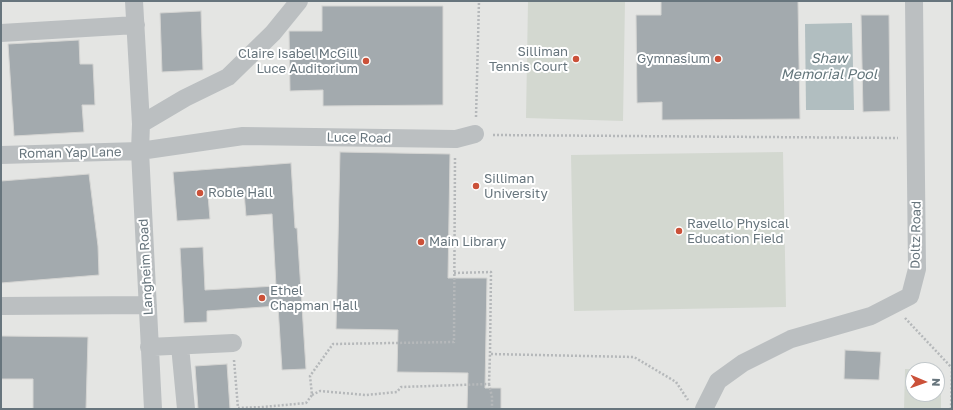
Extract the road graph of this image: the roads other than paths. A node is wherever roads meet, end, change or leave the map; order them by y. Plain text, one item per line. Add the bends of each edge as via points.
1 (134, 1) edge
2 (299, 1) edge
3 (914, 1) edge
4 (136, 25) junction
5 (1, 34) edge
6 (141, 124) junction
7 (475, 134) road end
8 (140, 151) junction
9 (1, 155) edge
10 (148, 305) junction
11 (1, 306) edge
12 (233, 343) road end
13 (180, 346) junction
14 (149, 347) junction
15 (697, 406) edge
16 (153, 409) edge
17 (186, 409) edge

1 - 4 street, Langheim Road
2 - 6 street via 273,33 228,77
3 - 15 street, Doltz Road via 917,269 910,296 871,316 791,339 743,363 718,381
4 - 5 street
4 - 6 street, Langheim Road
6 - 8 street, Langheim Road
7 - 8 street, Luce Road via 456,139 243,136
8 - 9 street, Roman Yap Lane
8 - 10 street, Langheim Road
10 - 11 street
10 - 14 street, Langheim Road
12 - 13 street
13 - 14 street
13 - 17 street
14 - 16 street, Langheim Road

